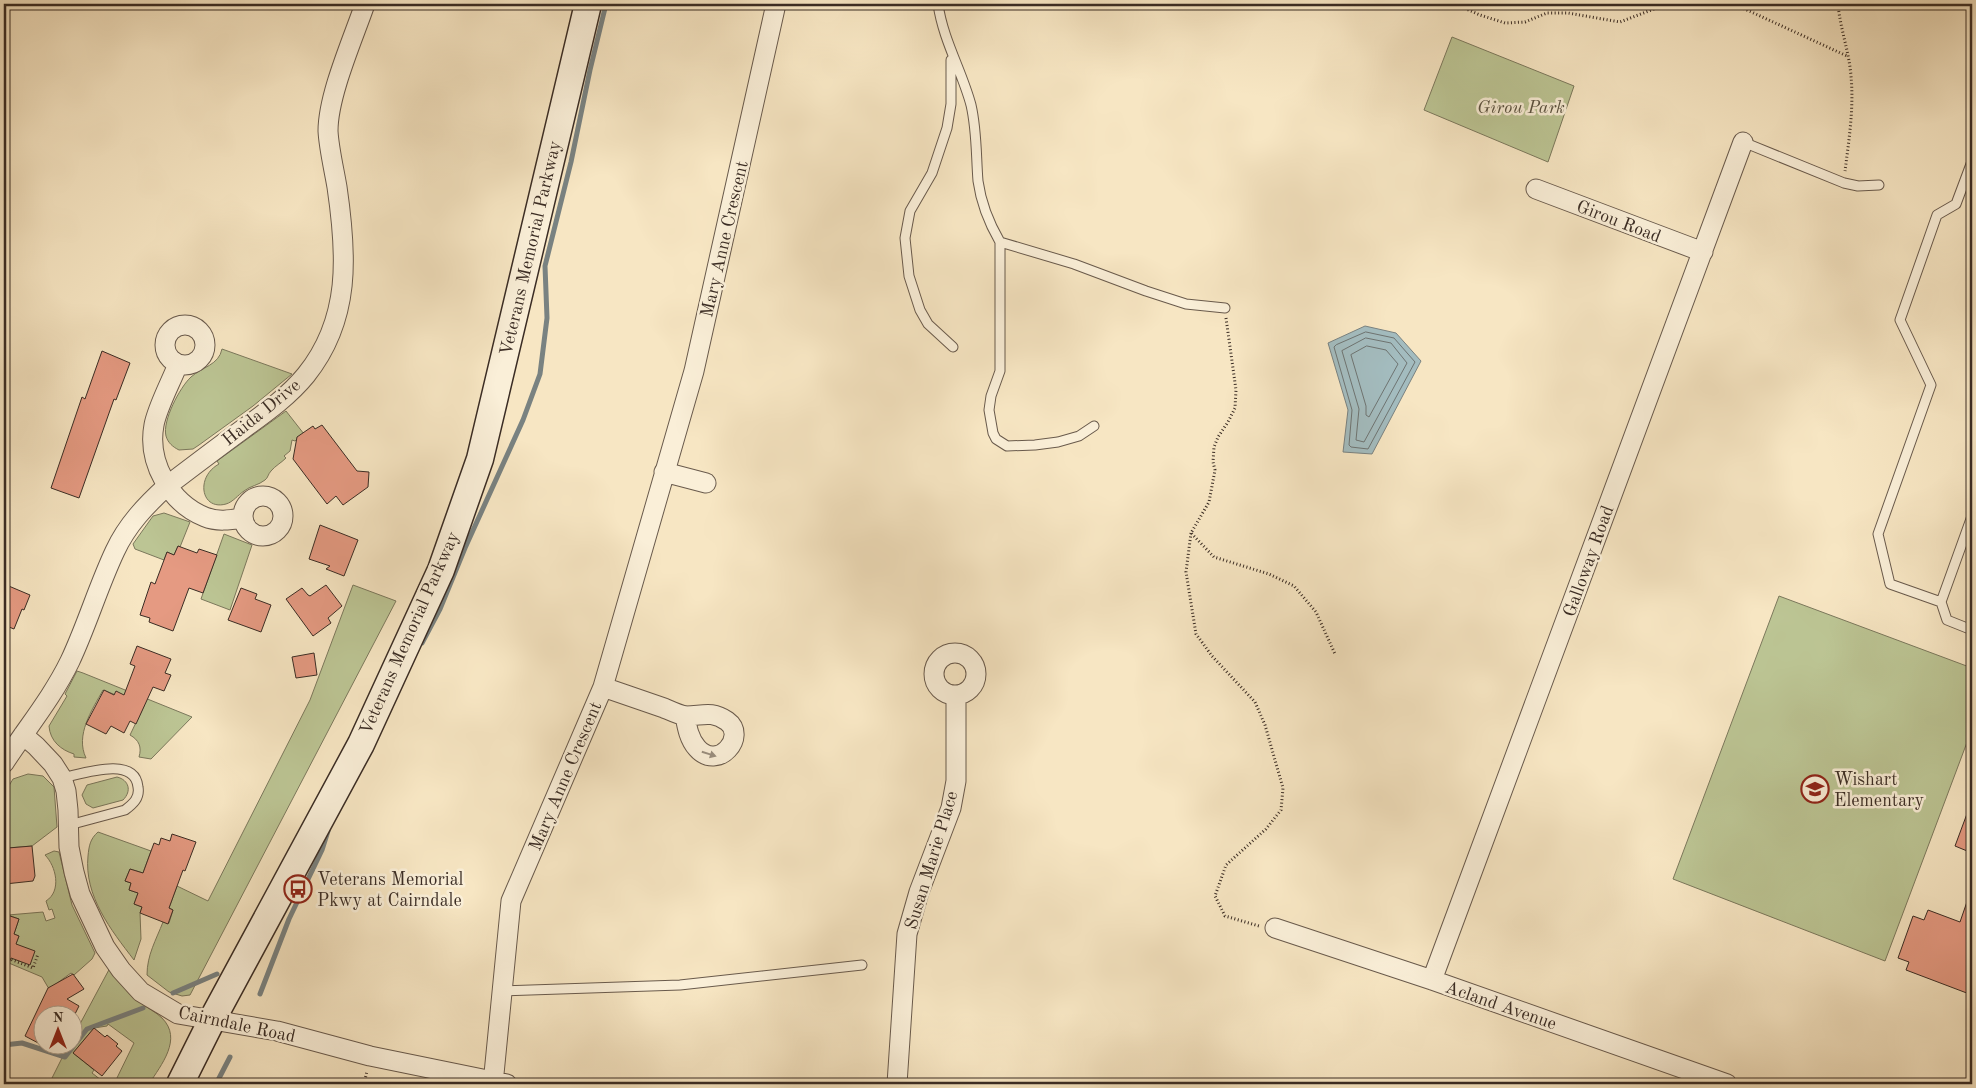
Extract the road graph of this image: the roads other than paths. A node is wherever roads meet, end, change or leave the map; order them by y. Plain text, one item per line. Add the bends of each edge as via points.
1 (365, 4) edge
2 (588, 4) edge
3 (776, 4) edge
4 (938, 4) edge
5 (951, 54) junction
6 (1743, 142) joint
7 (1972, 165) edge
8 (1878, 185) dead end
9 (1536, 189) dead end
10 (1000, 242) junction
11 (1703, 252) junction
12 (1225, 308) road end
13 (953, 347) dead end
14 (178, 364) dead end
15 (1094, 426) dead end
16 (664, 472) junction
17 (706, 484) dead end
18 (167, 486) junction
19 (1972, 516) edge
20 (243, 518) dead end
21 (1941, 602) junction
22 (1972, 630) edge
23 (603, 687) junction
24 (956, 695) dead end
25 (685, 716) dead end
26 (23, 735) junction
27 (4, 763) edge
28 (62, 778) junction
29 (69, 825) junction
30 (1275, 928) road end
31 (862, 965) dead end
32 (1432, 980) junction
33 (502, 991) junction
34 (212, 1020) junction
35 (497, 1083) edge
36 (180, 1084) edge
37 (897, 1084) edge
38 (1726, 1084) edge

1 - 18 street, Haida Drive via 332,101 328,131 344,267 341,300 333,328 320,355 284,398
2 - 34 main road, Veterans Memorial Parkway via 480,459 441,570 361,744
3 - 16 street, Mary Anne Crescent via 694,371
4 - 5 lane
5 - 10 lane via 966,88 973,116 981,197
5 - 13 lane via 952,87 947,128 932,173 910,212 905,238 909,276 920,310 928,324
6 - 8 lane via 1844,182 1858,186
6 - 11 street, Galloway Road
7 - 21 lane via 1956,204 1937,216 1900,320 1931,385 1878,534 1890,584
9 - 11 street, Girou Road
10 - 12 lane via 1074,264 1186,304
10 - 15 lane via 1000,371 991,396 992,433 1007,446 1035,446 1079,436
11 - 32 street, Galloway Road
14 - 18 street via 154,423 152,439 156,460
16 - 17 street
16 - 23 street, Mary Anne Crescent
18 - 20 street via 195,512 206,517 222,521
18 - 26 street, Haida Drive via 140,512 122,537 70,661
19 - 21 lane
21 - 22 lane via 1946,620
23 - 25 street
23 - 33 street, Mary Anne Crescent via 511,901
24 - 37 street, Susan Marie Place via 956,781 951,808 919,892 907,934
26 - 27 street, Haida Drive
26 - 28 street, Cairndale Road via 53,764
28 - 29 street, Cairndale Road
28 - 29 lane via 123,769 131,773 139,789 132,805 125,810
29 - 34 street, Cairndale Road via 71,855 80,894 105,947 121,970 141,992 178,1014
30 - 32 street, Acland Avenue
31 - 33 lane via 680,985
32 - 38 street, Acland Avenue
33 - 35 street, Mary Anne Crescent
34 - 35 street, Cairndale Road via 277,1031 370,1056
34 - 36 main road, Veterans Memorial Parkway

